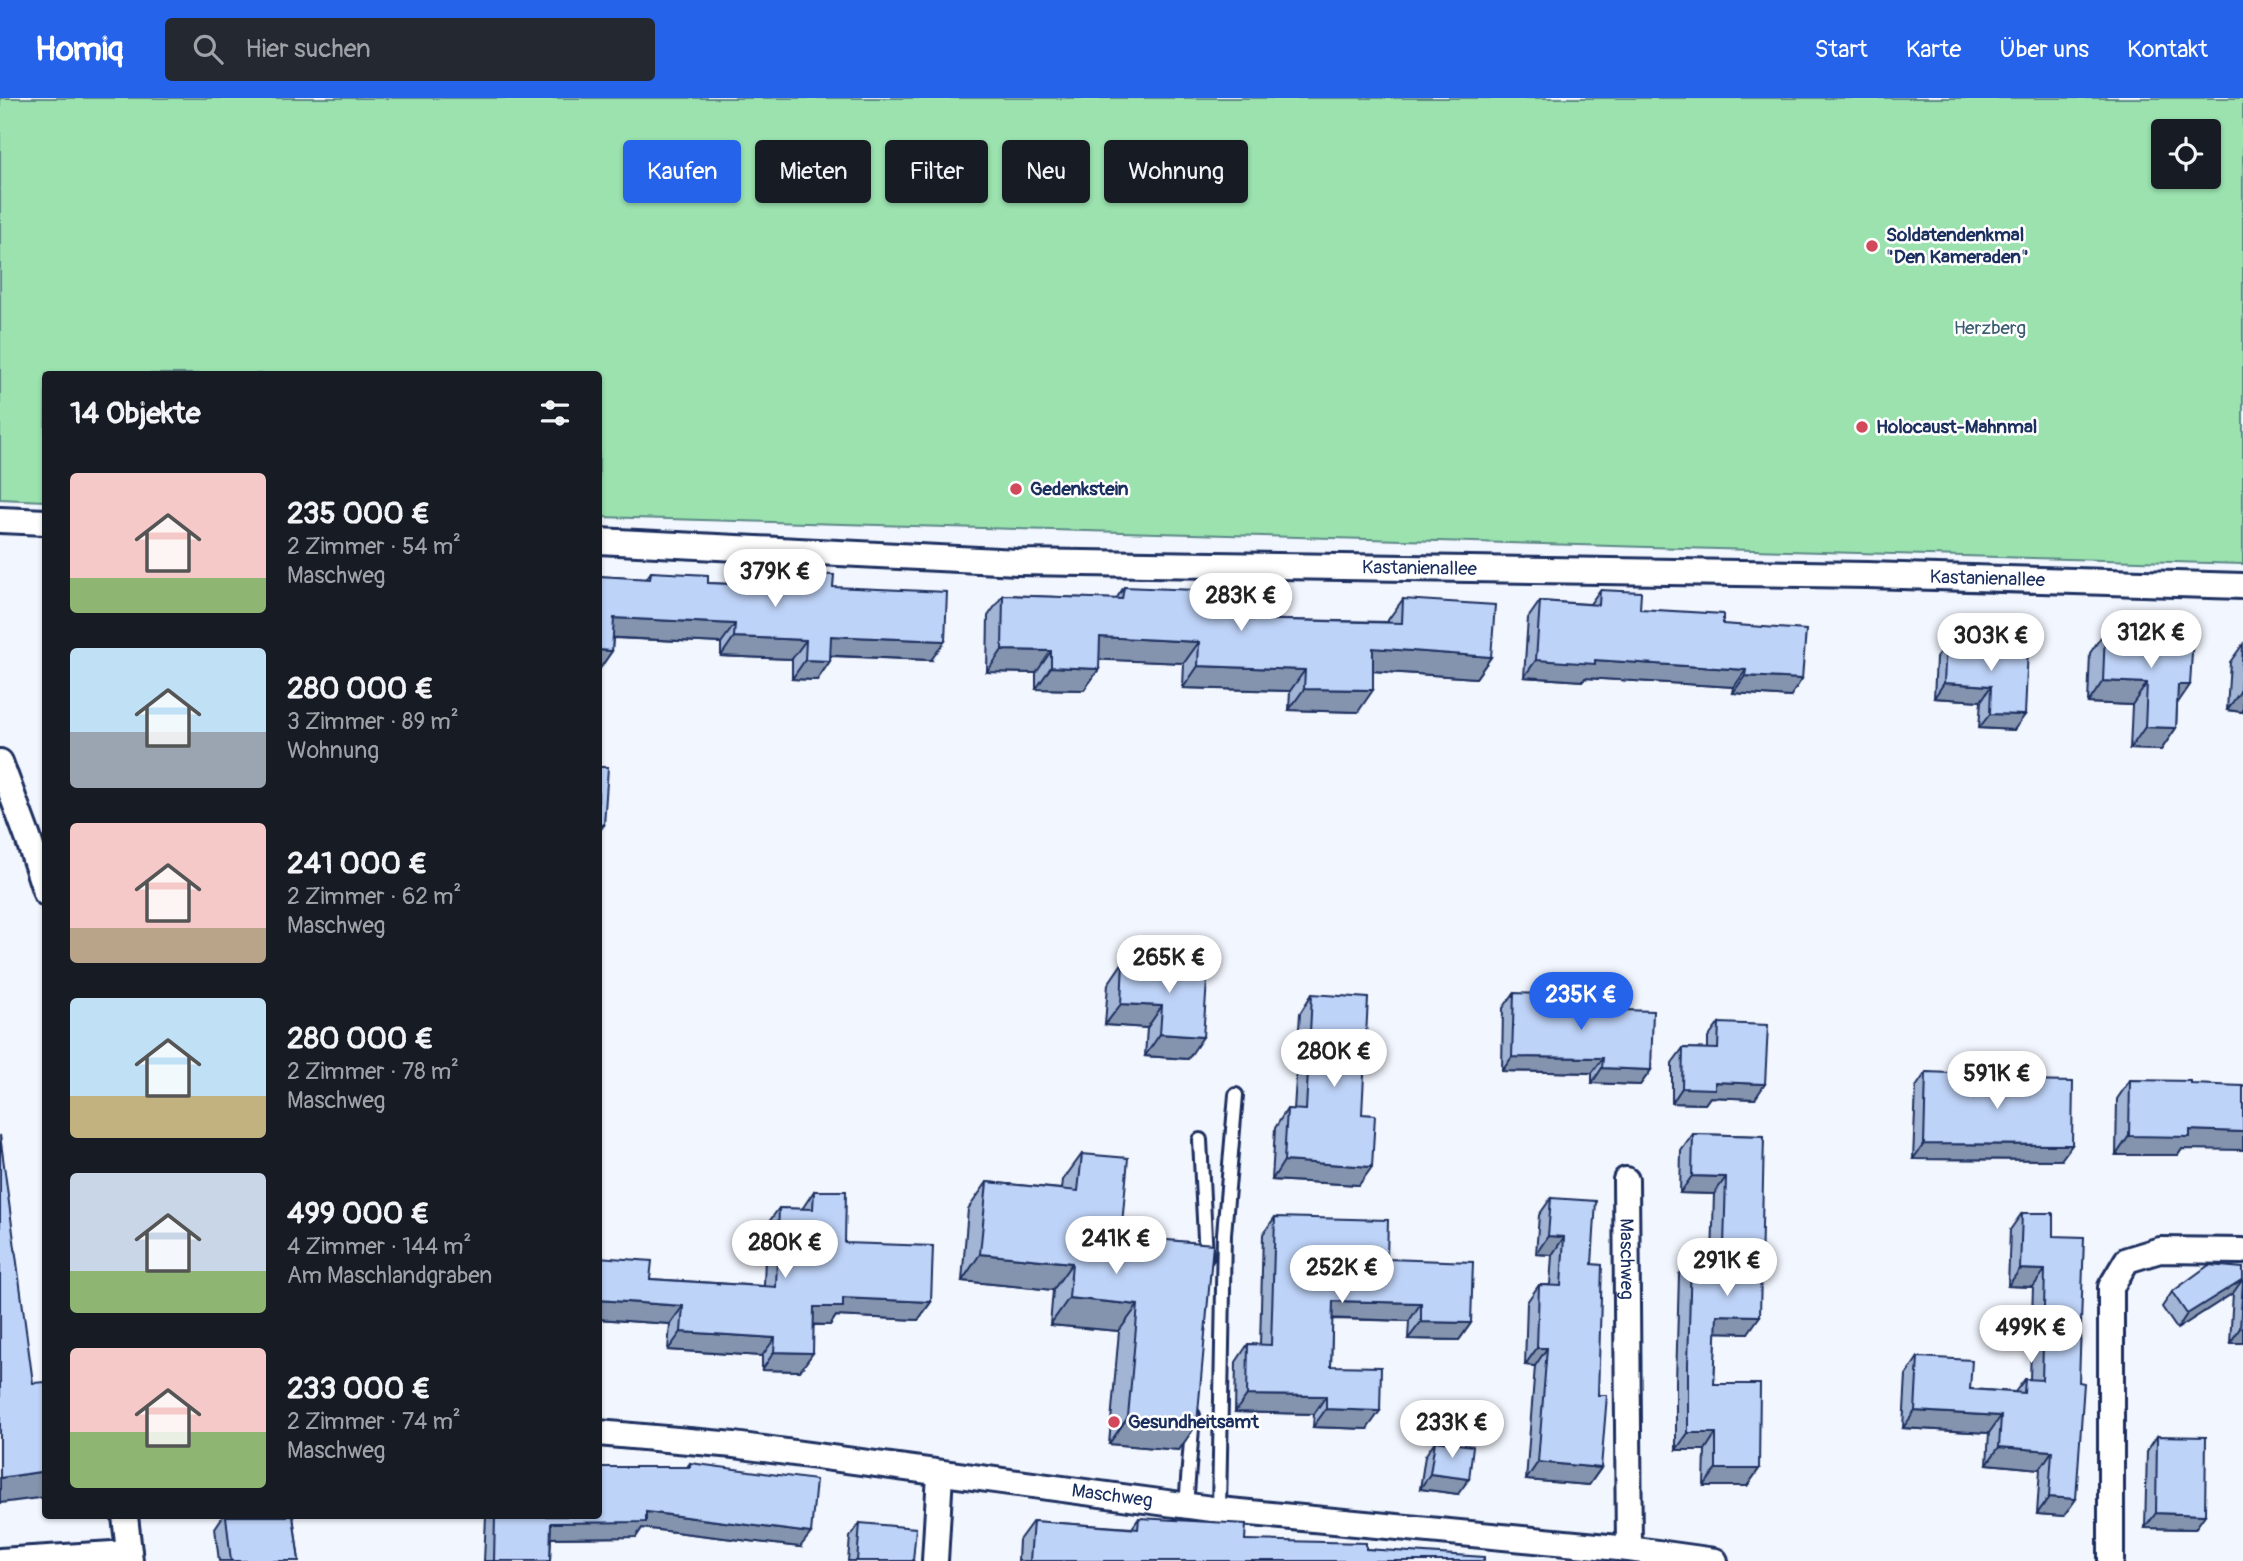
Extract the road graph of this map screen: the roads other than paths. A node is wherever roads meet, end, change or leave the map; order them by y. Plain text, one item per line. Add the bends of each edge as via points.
1 (0, 520) edge
2 (42, 522) edge
3 (602, 541) edge
4 (2243, 586) edge
5 (0, 762) edge
6 (42, 881) edge
7 (1236, 1095) dead end
8 (1199, 1140) dead end
9 (1626, 1180) dead end
10 (2243, 1251) edge
11 (1205, 1271) edge
12 (1195, 1395) edge
13 (602, 1433) edge
14 (940, 1474) junction
15 (1186, 1506) junction
16 (1219, 1510) junction
17 (125, 1519) edge
18 (1629, 1549) junction
19 (129, 1557) edge
20 (0, 1561) edge
21 (935, 1561) edge
22 (1715, 1561) edge
23 (2111, 1561) edge

1 - 2 street
3 - 4 street, Kastanienallee via 1018,562 1867,575
5 - 6 street
7 - 16 lane via 1224,1234
8 - 11 lane
9 - 18 street, Maschweg
10 - 23 street via 2160,1250 2127,1260 2111,1287
12 - 15 lane
13 - 14 street, Maschweg via 734,1445
14 - 15 street, Maschweg
14 - 21 street
15 - 16 street, Maschweg
16 - 18 street, Maschweg
17 - 19 street
18 - 22 street, Maschweg
19 - 20 street

